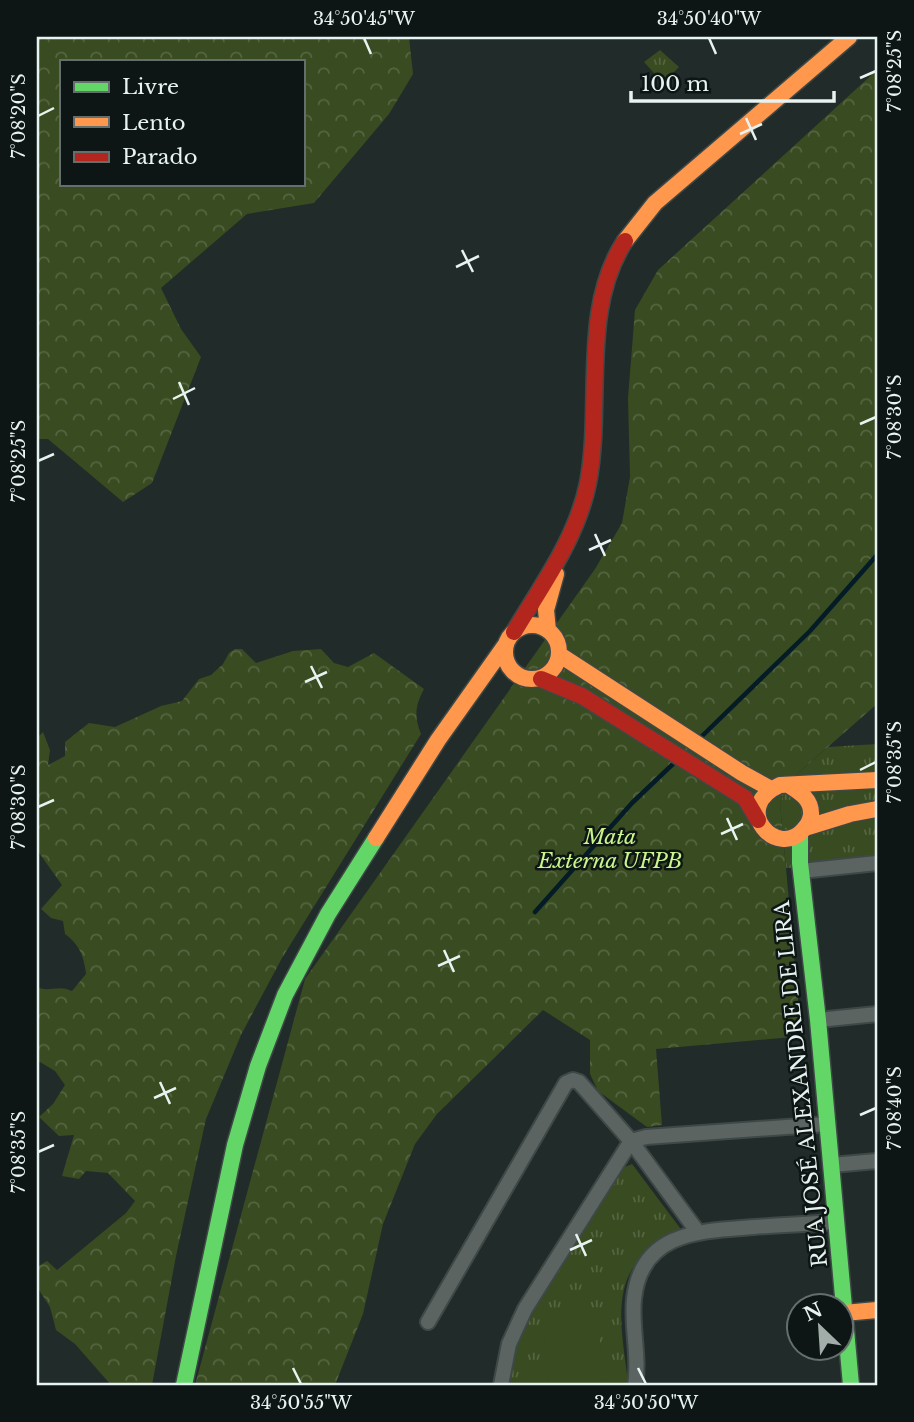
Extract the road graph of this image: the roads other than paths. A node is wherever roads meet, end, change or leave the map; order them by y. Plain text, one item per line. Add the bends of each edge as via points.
1 (849, 37) edge
2 (561, 555) junction
3 (548, 630) junction
4 (510, 638) junction
5 (560, 655) junction
6 (512, 670) junction
7 (541, 678) junction
8 (466, 698) junction
9 (877, 780) edge
10 (790, 786) junction
11 (771, 789) junction
12 (877, 809) edge
13 (758, 820) junction
14 (804, 831) junction
15 (774, 837) junction
16 (877, 863) edge
17 (801, 867) junction
18 (877, 1014) edge
19 (818, 1020) junction
20 (828, 1124) junction
21 (631, 1141) junction
22 (877, 1161) edge
23 (831, 1165) junction
24 (835, 1222) junction
25 (697, 1231) junction
26 (842, 1292) edge
27 (877, 1310) edge
28 (855, 1312) edge
29 (428, 1322) dead end
30 (849, 1362) edge
31 (184, 1385) edge
32 (501, 1385) edge
33 (635, 1385) edge
34 (851, 1385) edge

1 - 2 street via 655,203 612,263 598,324 584,498
2 - 3 street via 546,610
2 - 4 street
3 - 4 street via 535,625 520,628
3 - 5 street
4 - 6 street via 505,658
4 - 8 street
5 - 7 street via 554,669
5 - 11 street
6 - 7 street via 525,679
6 - 8 street via 492,678
7 - 13 street via 582,696 745,798
8 - 31 street via 328,914 285,995 235,1145
9 - 10 street
10 - 11 street
10 - 14 street via 810,802 812,810
11 - 13 street via 759,802
12 - 14 street
13 - 15 street
14 - 15 street via 789,839
14 - 17 street, RUA JOSÉ ALEXANDRE DE LIRA
15 - 17 street
16 - 17 street
17 - 19 street, RUA JOSÉ ALEXANDRE DE LIRA
18 - 19 street
19 - 20 street, RUA JOSÉ ALEXANDRE DE LIRA
20 - 21 street
20 - 23 street, RUA JOSÉ ALEXANDRE DE LIRA
21 - 25 street
21 - 29 street via 579,1082 566,1083
21 - 32 street via 525,1309 509,1343
22 - 23 street
23 - 24 street, RUA JOSÉ ALEXANDRE DE LIRA
24 - 25 street
24 - 26 street, RUA JOSÉ ALEXANDRE DE LIRA
25 - 33 street via 671,1242 641,1271 634,1300
27 - 28 street
30 - 34 street, RUA JOSÉ ALEXANDRE DE LIRA

